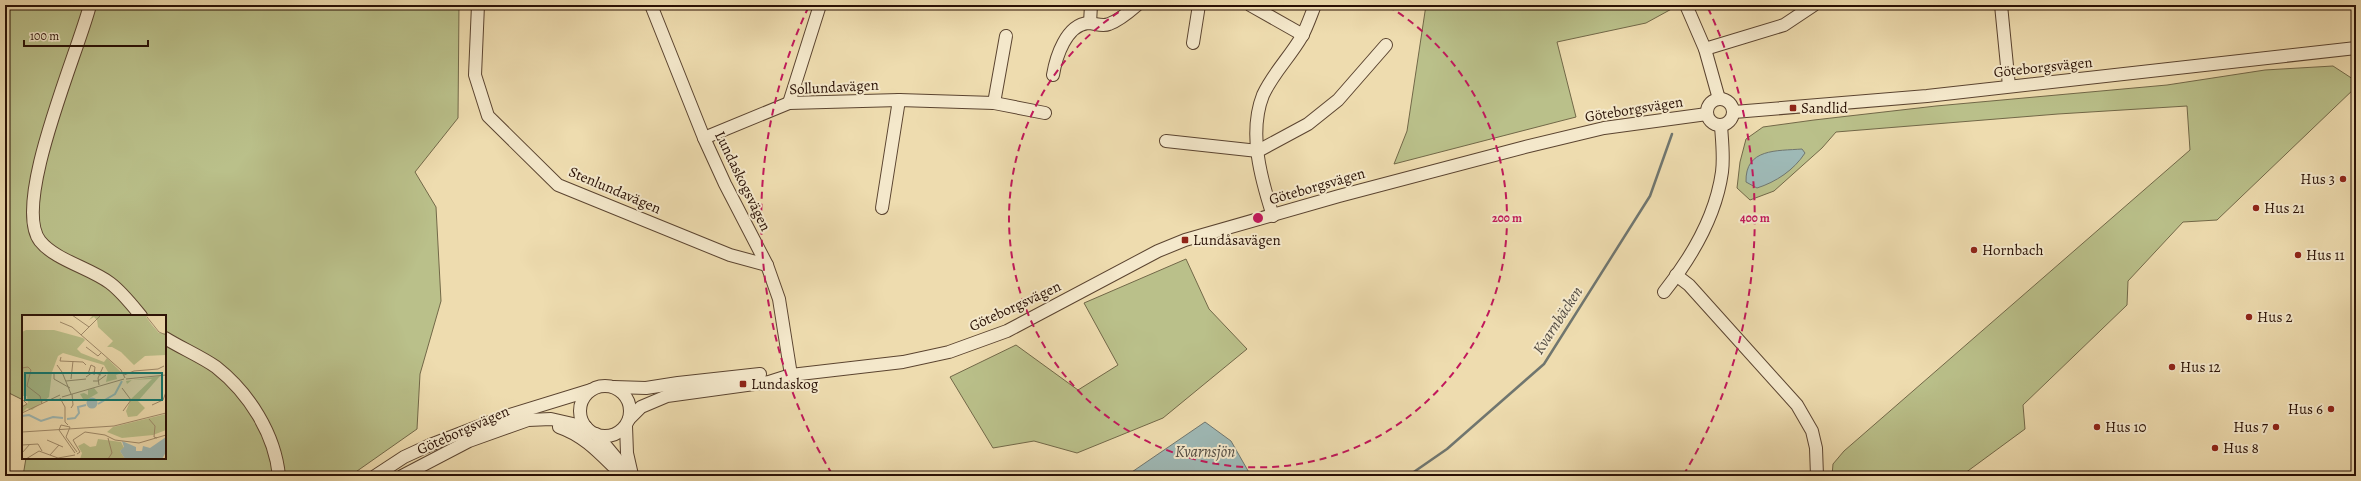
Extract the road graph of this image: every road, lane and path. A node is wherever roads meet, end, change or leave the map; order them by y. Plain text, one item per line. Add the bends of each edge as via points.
1 (90, 5) edge
2 (478, 5) edge
3 (650, 5) edge
4 (820, 5) edge
5 (1091, 5) edge
6 (1138, 5) edge
7 (1199, 5) edge
8 (1250, 5) edge
9 (1315, 5) edge
10 (1686, 5) edge
11 (1814, 5) edge
12 (2001, 5) edge
13 (1090, 23) junction
14 (1303, 35) junction
15 (1006, 36) dead end
16 (1193, 43) dead end
17 (1386, 45) dead end
18 (2356, 48) edge
19 (1705, 49) junction
20 (1053, 75) dead end
21 (2009, 86) junction
22 (1719, 99) junction
23 (899, 100) junction
24 (789, 103) junction
25 (994, 103) junction
26 (1734, 112) junction
27 (1045, 113) dead end
28 (1707, 114) junction
29 (1722, 126) junction
30 (704, 138) junction
31 (1166, 141) dead end
32 (1258, 150) junction
33 (882, 208) dead end
34 (1273, 216) junction
35 (767, 265) junction
36 (1676, 275) junction
37 (1664, 292) dead end
38 (140, 315) edge
39 (166, 339) edge
40 (791, 375) junction
41 (614, 387) junction
42 (591, 390) junction
43 (627, 422) junction
44 (510, 426) junction
45 (586, 427) junction
46 (596, 434) junction
47 (454, 437) junction
48 (279, 476) edge
49 (376, 476) edge
50 (391, 476) edge
51 (402, 476) edge
52 (623, 476) edge
53 (632, 476) edge
54 (1817, 476) edge

1 - 38 street via 44,141 32,215 35,232 49,249 110,283
2 - 35 street, Stenlundavägen via 475,76 488,116 558,185 730,255
3 - 30 street, Lundaskogsvägen
4 - 24 street
5 - 13 street
6 - 13 street via 1108,24
7 - 16 street
8 - 14 street
9 - 14 street
10 - 19 street
11 - 19 street via 1784,24
12 - 21 street
13 - 20 street via 1073,30 1055,60
14 - 32 street via 1277,70 1263,96 1256,126
15 - 25 street
17 - 32 street via 1332,105 1308,124
18 - 21 street, Göteborgsvägen via 2271,60
19 - 22 street
21 - 26 street, Göteborgsvägen via 1913,98
22 - 26 street via 1729,102
22 - 28 street via 1710,104
23 - 24 street, Sollundavägen
23 - 25 street, Sollundavägen
23 - 33 street, Sollundavägen
24 - 30 street, Sollundavägen
25 - 27 street, Sollundavägen
26 - 29 street via 1730,121
28 - 29 street via 1712,122
28 - 34 street, Göteborgsvägen via 1604,128 1418,175
29 - 36 street via 1722,171 1716,199 1694,248
30 - 35 street, Lundaskogsvägen
31 - 32 street
32 - 34 street via 1259,166
34 - 40 street, Göteborgsvägen via 1203,235 1158,251 1029,320 976,343 903,362
35 - 40 street, Lundaskogsvägen via 778,299
36 - 37 street
36 - 54 street via 1694,291 1797,405 1812,431 1816,448
39 - 48 street via 215,367 246,399 268,431 274,445
40 - 41 street, Göteborgsvägen via 761,374 637,389
40 - 43 street, Göteborgsvägen via 769,382 667,396 642,407
41 - 42 street via 602,386
41 - 43 street via 627,397 630,408
42 - 45 street via 582,400 580,407 580,414
42 - 47 street, Göteborgsvägen via 500,418
43 - 46 street via 615,434
43 - 53 street via 627,453
44 - 45 street, Göteborgsvägen via 543,418
44 - 51 street, Göteborgsvägen via 469,441
44 - 52 street via 542,424 572,431 590,444
45 - 46 street
46 - 53 street
47 - 49 street, Göteborgsvägen via 404,457
47 - 50 street, Göteborgsvägen via 395,469

